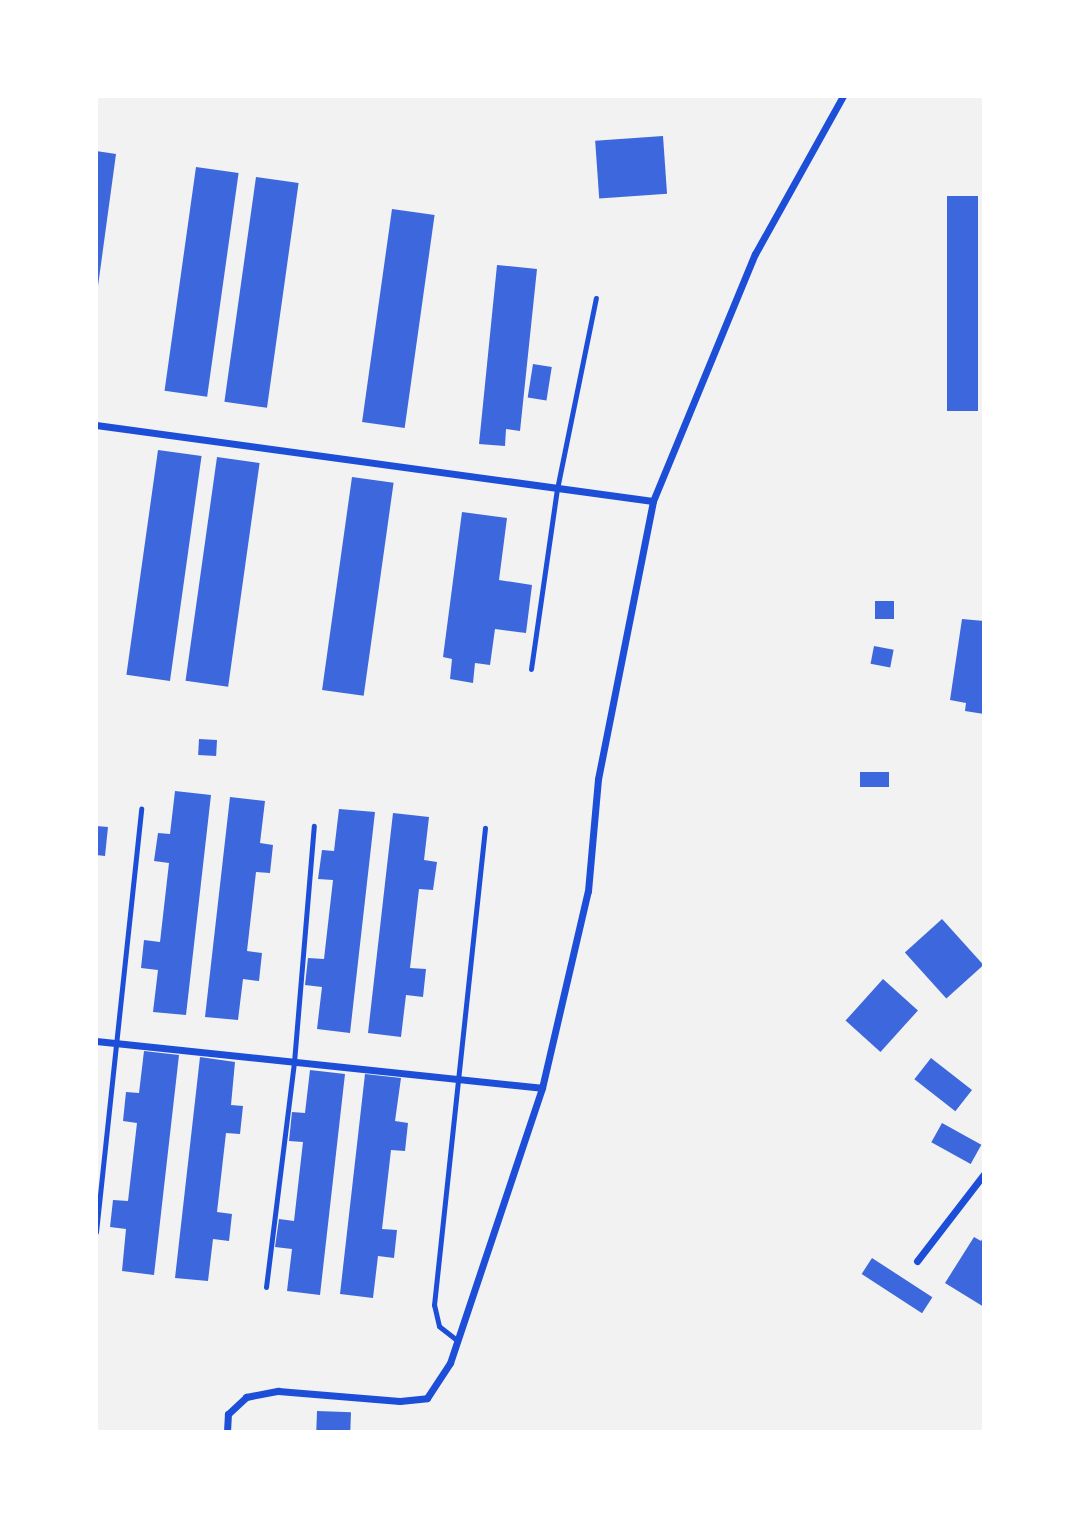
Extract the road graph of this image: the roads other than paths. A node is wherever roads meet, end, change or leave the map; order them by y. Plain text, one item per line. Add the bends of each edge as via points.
1 (843, 96) edge
2 (596, 298) dead end
3 (96, 425) edge
4 (557, 489) junction
5 (653, 501) junction
6 (531, 669) dead end
7 (141, 808) dead end
8 (314, 826) dead end
9 (485, 828) dead end
10 (96, 1041) edge
11 (119, 1043) junction
12 (293, 1062) junction
13 (459, 1079) junction
14 (542, 1088) junction
15 (984, 1174) edge
16 (96, 1232) edge
17 (917, 1261) dead end
18 (266, 1287) dead end
19 (458, 1341) junction
20 (227, 1432) edge

1 - 5 street via 755,254
2 - 4 lane
3 - 4 street
4 - 5 street
4 - 6 lane
5 - 14 street via 598,779 588,891
7 - 11 lane
8 - 12 lane
9 - 13 lane
10 - 11 street
11 - 12 street
11 - 16 lane
12 - 13 street
12 - 18 lane
13 - 14 street
13 - 19 lane via 434,1305 439,1326
14 - 19 street
15 - 17 street
19 - 20 street via 428,1398 400,1401 278,1391 246,1397 228,1414

